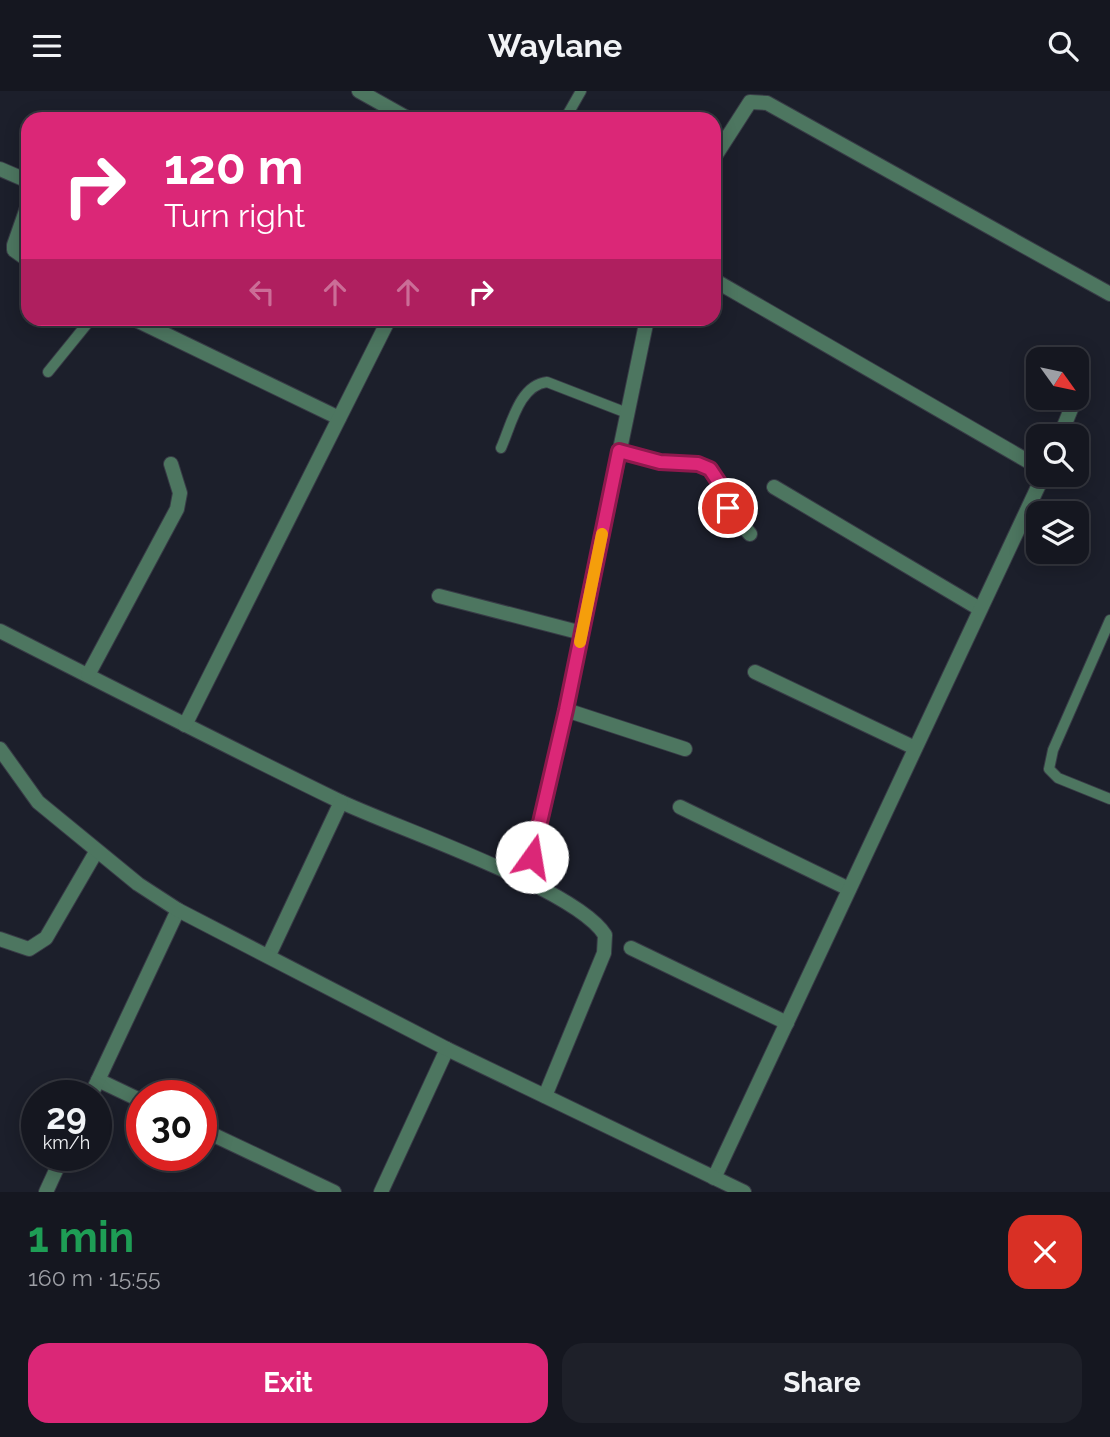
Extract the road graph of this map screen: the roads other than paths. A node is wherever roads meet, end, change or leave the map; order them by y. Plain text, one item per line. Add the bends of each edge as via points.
1 (359, 91) edge
2 (581, 91) edge
3 (396, 112) edge
4 (569, 112) edge
5 (721, 147) edge
6 (0, 169) edge
7 (21, 178) edge
8 (21, 225) edge
9 (21, 255) edge
10 (721, 285) edge
11 (1110, 294) edge
12 (85, 326) edge
13 (148, 326) edge
14 (385, 326) edge
15 (646, 326) edge
16 (48, 372) dead end
17 (627, 413) junction
18 (339, 418) junction
19 (501, 448) dead end
20 (619, 451) junction
21 (1026, 460) edge
22 (171, 464) dead end
23 (774, 487) dead end
24 (1038, 487) edge
25 (750, 534) dead end
26 (439, 596) dead end
27 (980, 609) junction
28 (1110, 619) edge
29 (0, 631) edge
30 (582, 633) junction
31 (755, 672) dead end
32 (88, 675) junction
33 (566, 710) junction
34 (185, 725) junction
35 (685, 748) dead end
36 (915, 748) junction
37 (0, 749) edge
38 (1110, 799) edge
39 (341, 802) junction
40 (680, 807) dead end
41 (96, 852) junction
42 (527, 882) junction
43 (849, 889) junction
44 (178, 910) junction
45 (0, 939) edge
46 (631, 948) dead end
47 (269, 955) junction
48 (787, 1023) junction
49 (447, 1049) junction
50 (98, 1080) edge
51 (545, 1096) junction
52 (217, 1137) edge
53 (56, 1171) edge
54 (714, 1178) junction
55 (46, 1192) edge
56 (334, 1192) edge
57 (381, 1192) edge
58 (744, 1192) edge

1 - 3 street
2 - 4 lane
5 - 11 street via 750,102 767,103
6 - 7 street
8 - 9 street via 14,245
10 - 21 street
12 - 16 lane
13 - 18 street
14 - 18 street
15 - 17 street
17 - 19 lane via 547,382 537,383 524,396
17 - 20 street
18 - 34 street
20 - 25 street via 710,469 728,508
20 - 30 street
22 - 32 street via 180,493 177,509
23 - 27 street
24 - 27 street
26 - 30 street
27 - 36 street
28 - 38 lane via 1049,769 1058,779
29 - 32 street
30 - 33 street
31 - 36 street
32 - 34 street
33 - 35 street
33 - 42 street
34 - 39 street
36 - 43 street
37 - 41 street via 38,802
39 - 42 street
39 - 47 street
40 - 43 street
41 - 44 street
41 - 45 street via 46,939 29,949
42 - 51 street via 590,916 605,935 604,953
43 - 48 street
44 - 47 street
44 - 50 street
46 - 48 street
47 - 49 street
48 - 54 street
49 - 51 street
49 - 57 street
51 - 54 street
52 - 56 street
53 - 55 street
54 - 58 street

